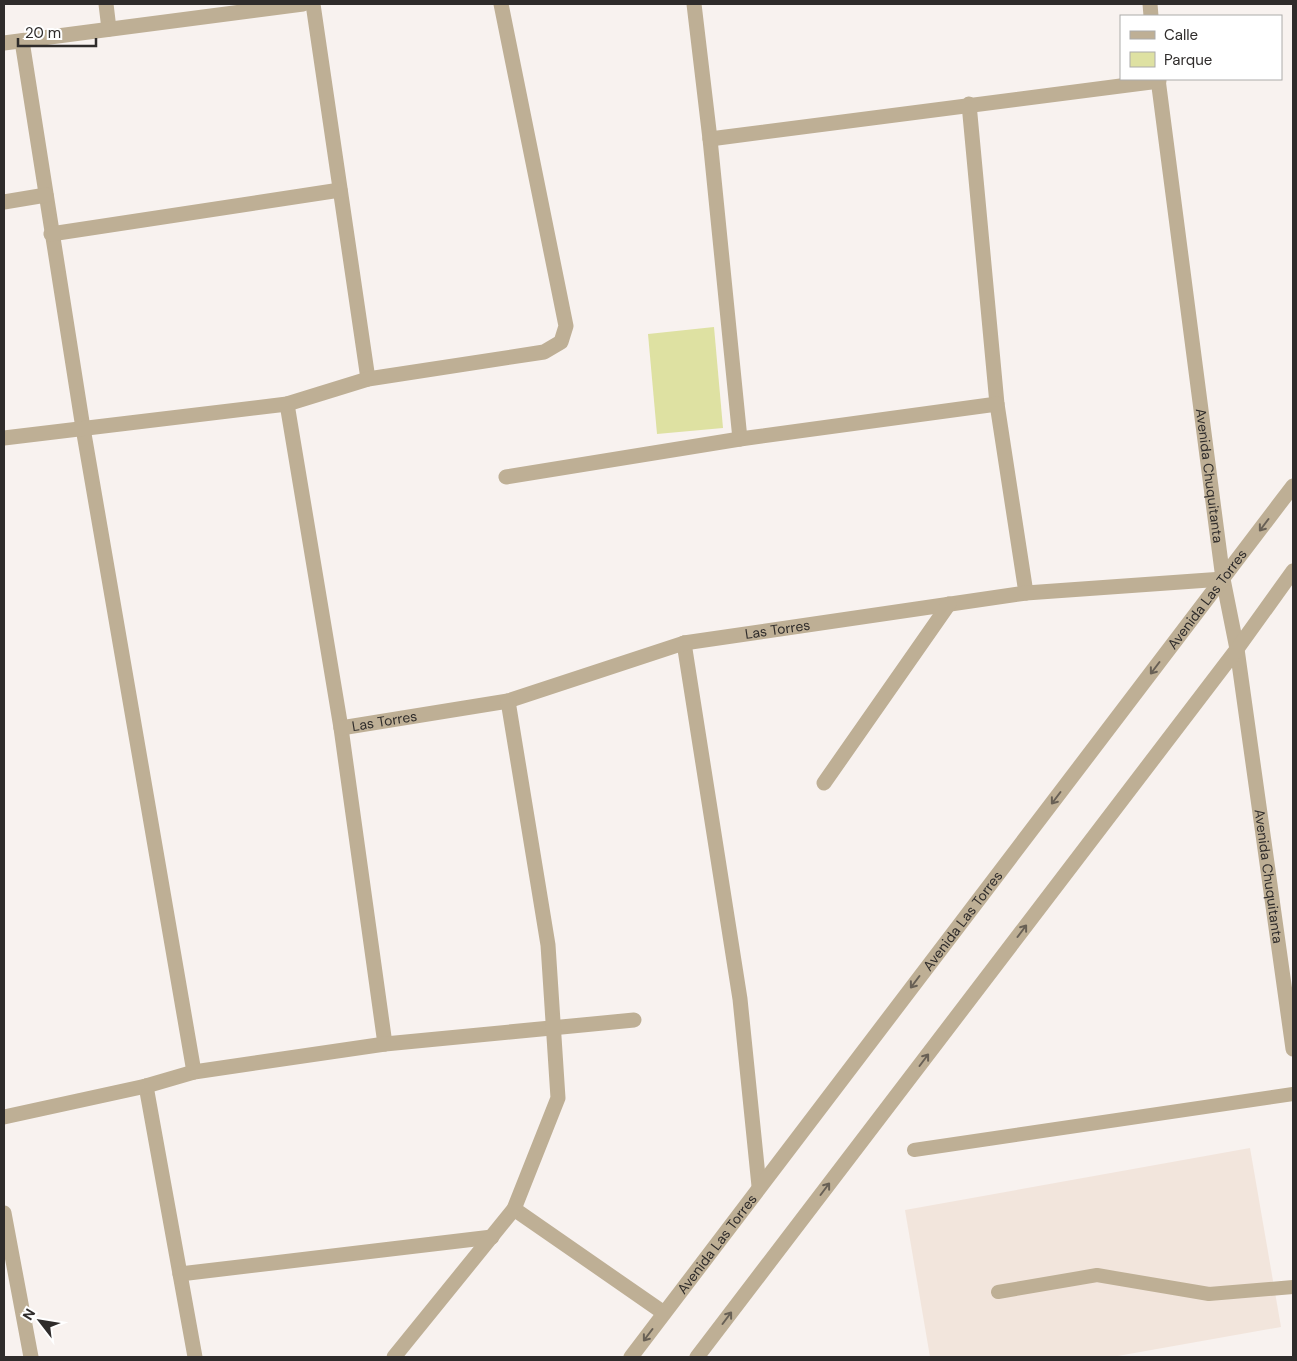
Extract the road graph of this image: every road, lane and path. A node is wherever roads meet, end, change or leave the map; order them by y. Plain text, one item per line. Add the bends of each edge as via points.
1 (106, 4) edge
2 (303, 4) edge
3 (313, 4) edge
4 (501, 4) edge
5 (694, 4) edge
6 (109, 29) junction
7 (22, 41) junction
8 (4, 43) edge
9 (1158, 80) edge
10 (969, 104) junction
11 (710, 139) junction
12 (340, 190) junction
13 (46, 195) junction
14 (4, 202) edge
15 (51, 234) junction
16 (368, 379) junction
17 (287, 404) junction
18 (997, 404) junction
19 (83, 428) junction
20 (4, 438) edge
21 (740, 439) junction
22 (506, 477) dead end
23 (1293, 486) edge
24 (1293, 571) edge
25 (1223, 579) junction
26 (1026, 593) junction
27 (949, 604) junction
28 (684, 643) junction
29 (1237, 649) junction
30 (508, 701) junction
31 (341, 728) junction
32 (824, 784) dead end
33 (634, 1020) dead end
34 (1292, 1024) edge
35 (554, 1028) junction
36 (385, 1044) junction
37 (1293, 1049) edge
38 (194, 1072) junction
39 (146, 1086) junction
40 (1293, 1094) edge
41 (4, 1117) edge
42 (914, 1150) dead end
43 (759, 1186) junction
44 (514, 1209) junction
45 (4, 1213) edge
46 (492, 1237) junction
47 (180, 1274) junction
48 (1293, 1287) edge
49 (998, 1292) dead end
50 (664, 1313) junction
51 (30, 1357) edge
52 (194, 1357) edge
53 (394, 1357) edge
54 (631, 1357) edge
55 (697, 1357) edge

1 - 6 street
2 - 6 street
3 - 12 street
4 - 16 street via 566,326 561,342 544,352
5 - 11 street
6 - 7 street
7 - 8 street
7 - 13 street
9 - 10 street
9 - 25 street, Avenida Chuquitanta
10 - 11 street
10 - 18 street
11 - 21 street
12 - 15 street
12 - 16 street
13 - 14 street
13 - 15 street
15 - 19 street
16 - 17 street
17 - 19 street
17 - 31 street
18 - 21 street
18 - 26 street
19 - 20 street
19 - 38 street
21 - 22 street
23 -> 25 street, Avenida Las Torres
24 - 29 street
25 - 26 street, Las Torres
25 - 29 street, Avenida Chuquitanta
25 -> 43 street, Avenida Las Torres
26 - 27 street, Las Torres
27 - 28 street, Las Torres
27 - 32 street
28 - 30 street, Las Torres
28 - 43 street via 740,999
29 - 34 street, Avenida Chuquitanta
55 -> 29 street
30 - 31 street, Las Torres
30 - 35 street via 548,945
31 - 36 street
33 - 35 street
34 - 37 street, Avenida Chuquitanta
35 - 36 street
35 - 44 street via 558,1098
36 - 38 street
38 - 39 street
39 - 41 street
39 - 47 street
40 - 42 lane
43 - 50 street, Avenida Las Torres
44 - 46 street
44 - 50 street
45 - 51 street
46 - 47 street
46 - 53 street
47 - 52 street
48 - 49 lane via 1209,1294 1097,1275
50 -> 54 street, Avenida Las Torres

